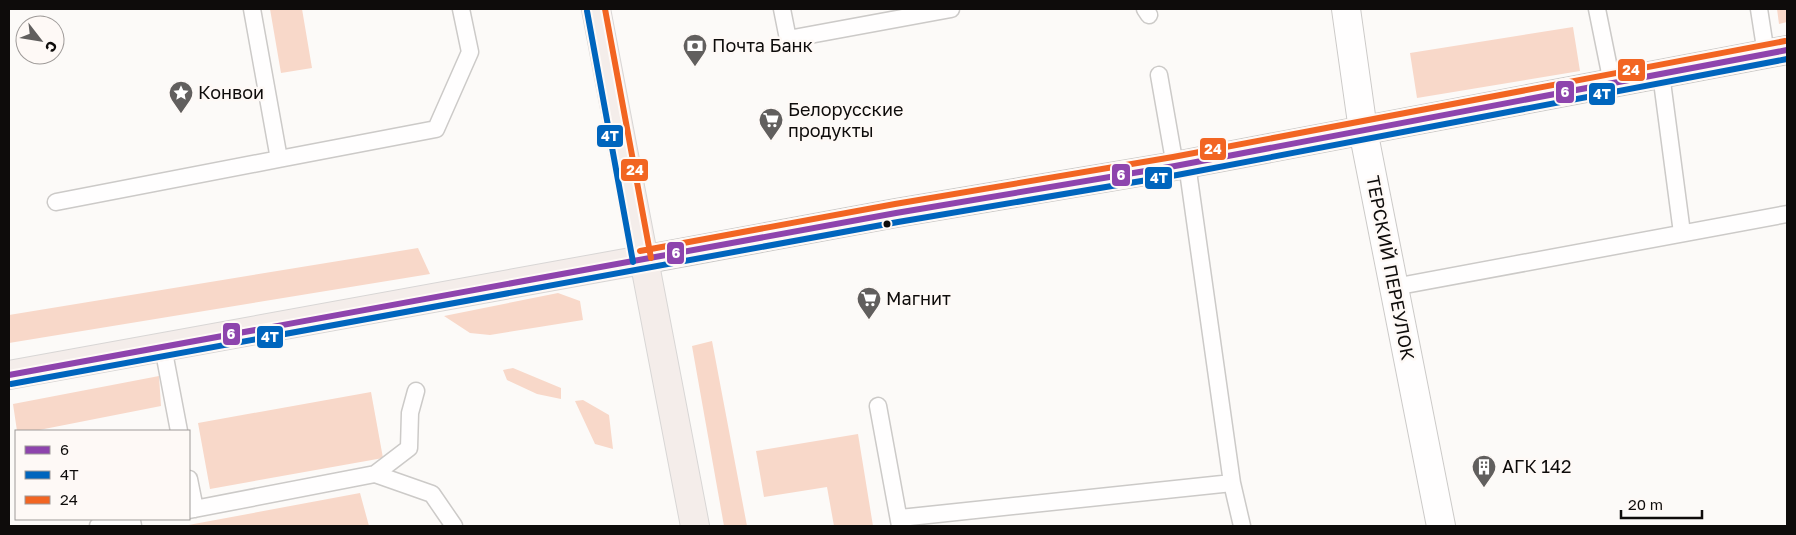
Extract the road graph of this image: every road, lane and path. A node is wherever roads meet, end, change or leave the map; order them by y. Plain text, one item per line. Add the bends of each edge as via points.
1 (252, 9) edge
2 (461, 9) edge
3 (596, 9) edge
4 (782, 9) edge
5 (951, 9) edge
6 (1346, 9) edge
7 (1598, 9) edge
8 (1759, 9) edge
9 (1776, 52) edge
10 (1661, 74) junction
11 (1159, 75) dead end
12 (1612, 83) junction
13 (1363, 130) junction
14 (279, 159) junction
15 (1181, 165) junction
16 (56, 202) dead end
17 (1787, 214) edge
18 (1682, 233) junction
19 (642, 260) junction
20 (1394, 287) junction
21 (162, 347) junction
22 (9, 375) edge
23 (416, 391) dead end
24 (878, 406) dead end
25 (179, 430) edge
26 (375, 474) junction
27 (1232, 483) junction
28 (190, 489) edge
29 (192, 509) edge
30 (136, 522) edge
31 (900, 522) edge
32 (98, 526) edge
33 (454, 526) edge
34 (695, 526) edge
35 (1242, 526) edge
36 (1441, 526) edge

1 - 14 lane
2 - 14 lane via 470,52 436,129
3 - 19 main road
4 - 5 lane via 788,39
6 - 13 street, ТЕРСКИЙ ПЕРЕУЛОК
7 - 12 lane
8 - 9 lane
9 - 10 street
10 - 12 street
10 - 18 lane
11 - 15 lane
12 - 13 street
13 - 15 street
13 - 20 street, ТЕРСКИЙ ПЕРЕУЛОК
14 - 16 lane
15 - 19 street
15 - 27 lane
17 - 18 lane
18 - 20 lane
19 - 21 main road
19 - 34 main road
20 - 36 street, ТЕРСКИЙ ПЕРЕУЛОК
21 - 22 main road
21 - 25 lane
23 - 26 lane via 410,413 410,448
24 - 31 lane
26 - 29 lane
26 - 33 lane via 432,494
27 - 31 lane
27 - 35 lane
28 - 29 lane
30 - 32 lane

